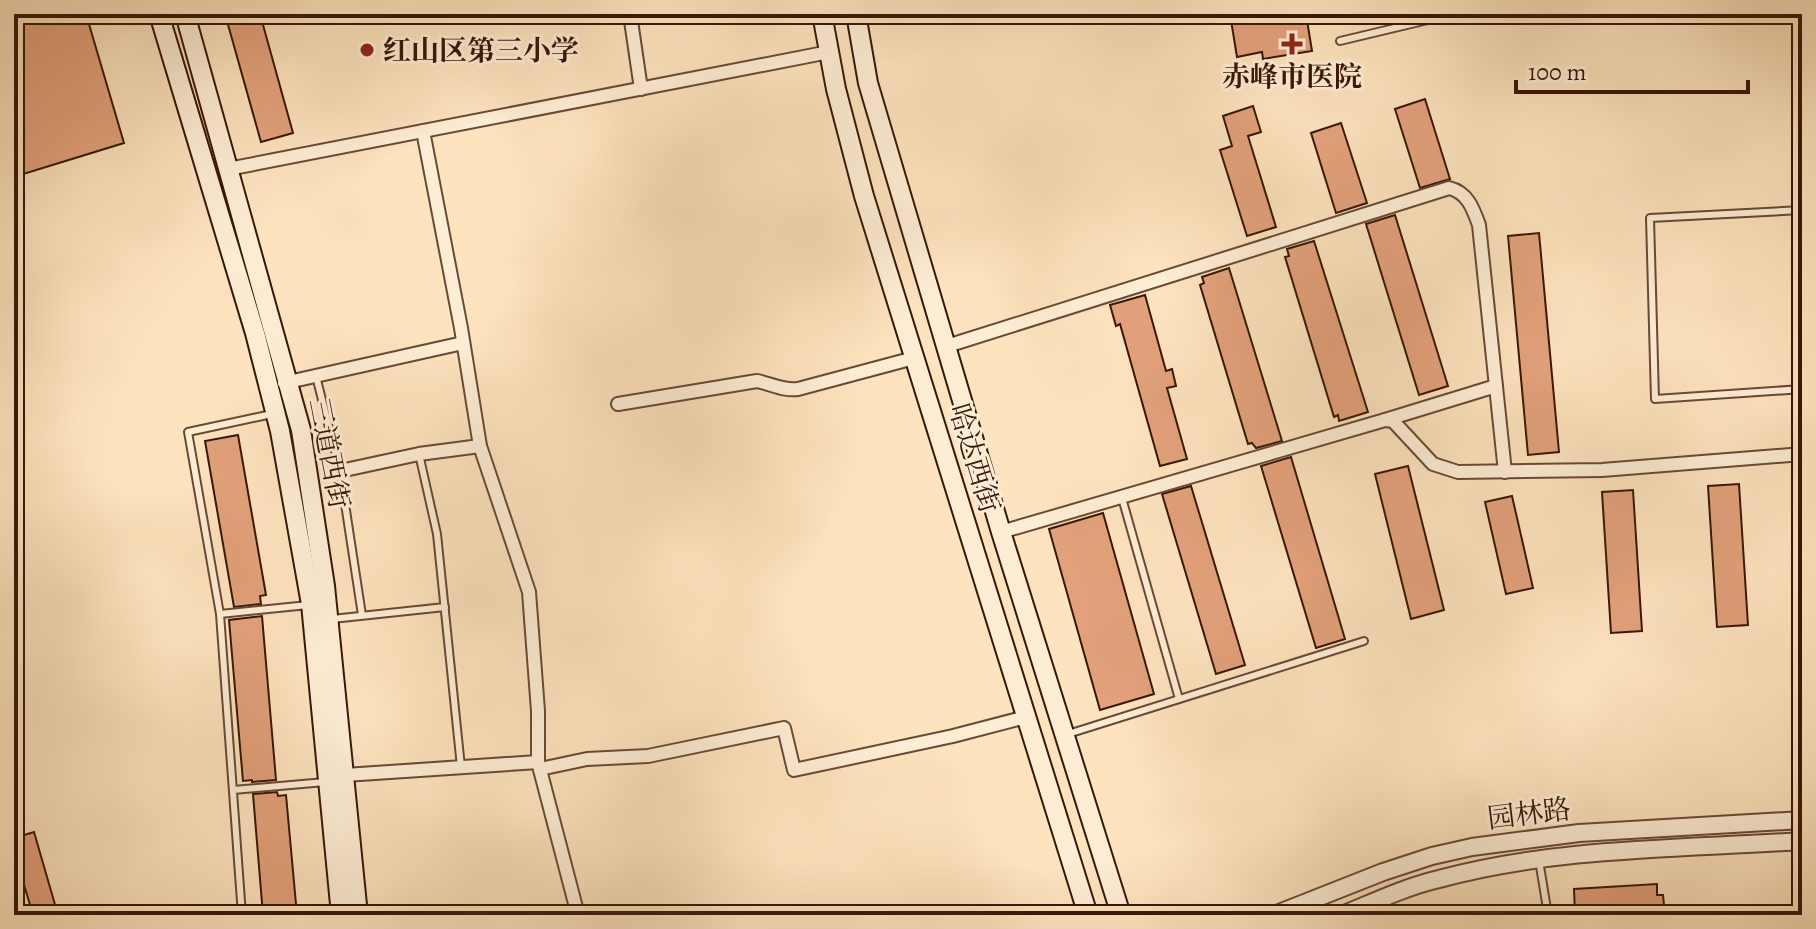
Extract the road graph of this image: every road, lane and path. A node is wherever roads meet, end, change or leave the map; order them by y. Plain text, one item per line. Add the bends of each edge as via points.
1 (159, 14) edge
2 (185, 14) edge
3 (630, 14) edge
4 (822, 14) edge
5 (856, 14) edge
6 (1453, 14) edge
7 (1340, 41) dead end
8 (829, 52) junction
9 (641, 89) junction
10 (423, 131) junction
11 (228, 169) junction
12 (1802, 210) edge
13 (463, 343) junction
14 (947, 346) junction
15 (914, 358) junction
16 (316, 376) junction
17 (278, 385) junction
18 (1496, 386) junction
19 (1802, 389) edge
20 (618, 404) dead end
21 (276, 413) junction
22 (1385, 420) junction
23 (480, 446) junction
24 (419, 454) junction
25 (1802, 454) edge
26 (340, 471) junction
27 (1505, 472) junction
28 (1121, 496) junction
29 (1001, 532) junction
30 (311, 604) junction
31 (445, 607) junction
32 (220, 614) junction
33 (362, 615) junction
34 (329, 619) junction
35 (1364, 641) dead end
36 (1179, 699) junction
37 (1026, 717) junction
38 (1064, 735) junction
39 (539, 766) junction
40 (461, 768) junction
41 (337, 778) junction
42 (233, 790) junction
43 (1802, 820) edge
44 (1802, 841) edge
45 (1539, 860) junction
46 (242, 915) edge
47 (341, 915) edge
48 (358, 915) edge
49 (578, 915) edge
50 (762, 915) edge
51 (852, 915) edge
52 (1088, 915) edge
53 (1121, 915) edge
54 (1274, 915) edge
55 (1342, 915) edge
56 (1548, 915) edge

1 - 17 main road via 255,333
2 - 11 main road, 三道西街
3 - 9 street
4 - 8 main road, 哈达西街
5 - 14 main road, 哈达西街 via 868,83
6 - 7 lane
8 - 9 street
8 - 15 main road, 哈达西街 via 864,196
9 - 10 street
10 - 11 street
10 - 13 street
11 - 17 main road, 三道西街
12 - 19 lane via 1650,218 1655,399
13 - 16 street
13 - 23 street
14 - 18 street via 1449,188 1459,190 1473,207 1479,225
14 - 29 main road, 哈达西街
15 - 20 street via 786,391 757,381
15 - 37 main road, 哈达西街
16 - 17 street
16 - 26 lane
17 - 21 main road
17 - 34 main road, 三道西街 via 301,430
18 - 22 street
18 - 27 street
21 - 30 main road
21 - 32 lane via 188,432
22 - 27 street via 1393,421 1433,464 1458,472
22 - 28 street
23 - 24 street
23 - 39 street via 529,592
24 - 26 street
24 - 31 lane via 437,534
25 - 27 street
26 - 33 lane
28 - 29 street
28 - 36 lane
29 - 38 main road, 哈达西街
30 - 32 lane
30 - 41 main road
31 - 33 lane
31 - 40 lane
32 - 42 lane
33 - 34 lane
34 - 41 main road, 三道西街
35 - 36 lane
36 - 38 lane
37 - 39 street via 794,770 784,728 648,756
37 - 52 main road, 哈达西街
38 - 53 main road, 哈达西街
39 - 40 street
39 - 49 street
40 - 41 street
41 - 42 lane
41 - 47 main road
41 - 48 main road, 三道西街
42 - 46 lane
43 - 54 street, 园林路 via 1579,833 1472,847 1383,872
44 - 45 street, 园林路
45 - 55 street, 园林路 via 1436,879
45 - 56 lane
50 - 51 street

